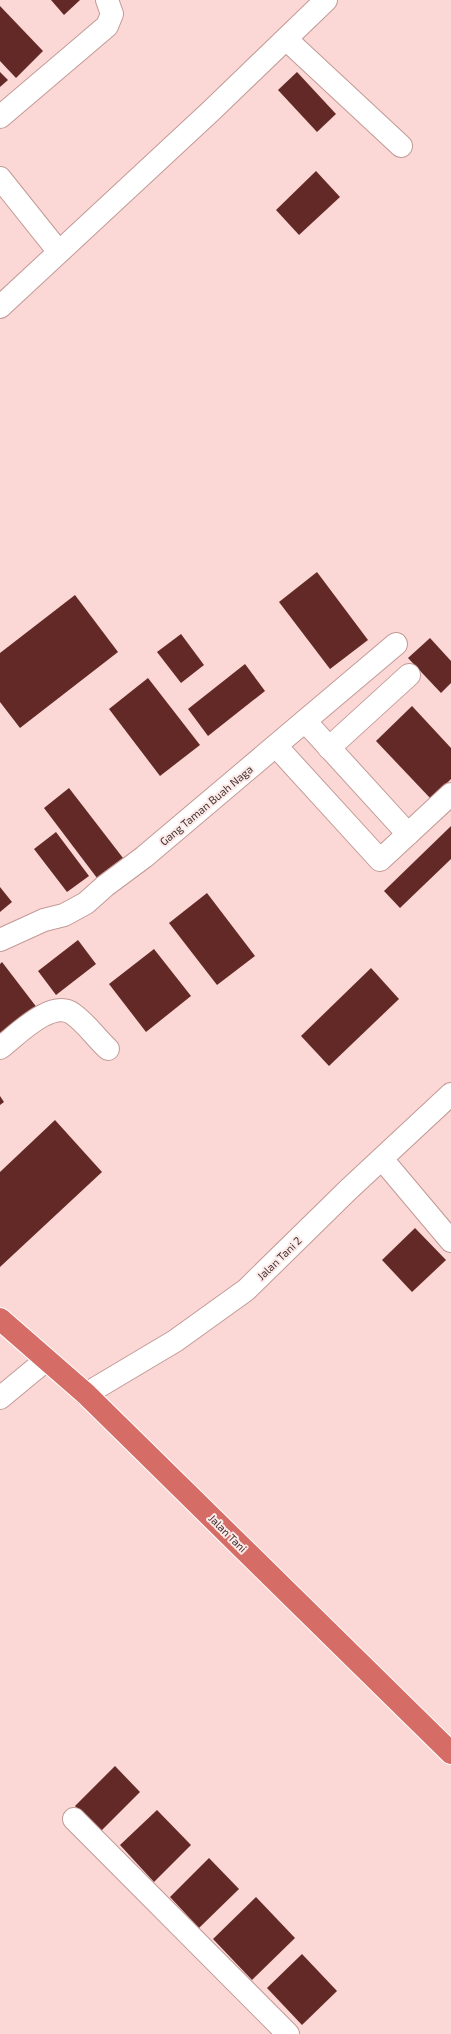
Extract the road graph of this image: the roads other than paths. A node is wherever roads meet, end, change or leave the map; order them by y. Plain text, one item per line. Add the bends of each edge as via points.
1 (107, 0) edge
2 (326, 0) edge
3 (286, 39) junction
4 (0, 117) edge
5 (401, 146) dead end
6 (0, 178) edge
7 (59, 252) junction
8 (0, 307) edge
9 (396, 644) dead end
10 (409, 675) dead end
11 (305, 721) junction
12 (276, 746) junction
13 (329, 748) junction
14 (451, 794) edge
15 (408, 834) junction
16 (0, 940) edge
17 (0, 1048) edge
18 (108, 1049) dead end
19 (451, 1094) edge
20 (382, 1159) junction
21 (451, 1241) edge
22 (0, 1319) edge
23 (46, 1360) junction
24 (86, 1394) junction
25 (0, 1398) edge
26 (451, 1753) edge
27 (74, 1819) dead end
28 (288, 2034) edge

1 - 4 street via 112,14 107,26
2 - 3 street
3 - 5 street
3 - 7 street
6 - 7 street
7 - 8 street
9 - 11 street, Gang Taman Buah Naga
10 - 13 street
11 - 12 street, Gang Taman Buah Naga
11 - 13 street
12 - 15 street via 380,860
12 - 16 street, Gang Taman Buah Naga via 86,903 64,915 44,920
13 - 15 street
14 - 15 street
17 - 18 street via 48,1012 58,1009 72,1013
19 - 20 street, Jalan Tani 2
20 - 21 street
20 - 24 street, Jalan Tani 2 via 246,1290 175,1341
22 - 23 highway, Jalan Tani
23 - 24 highway, Jalan Tani
23 - 25 street
24 - 26 highway, Jalan Tani
27 - 28 street

